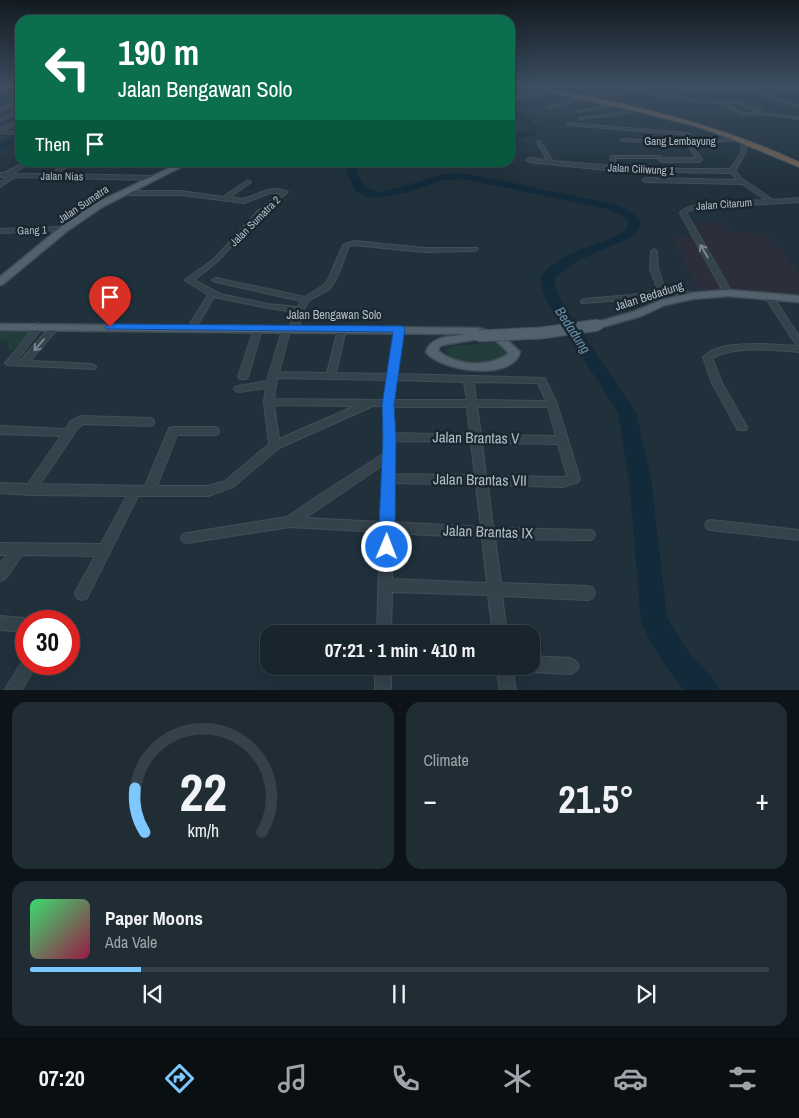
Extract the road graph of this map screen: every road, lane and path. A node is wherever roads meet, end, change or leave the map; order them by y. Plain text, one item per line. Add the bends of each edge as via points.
1 (595, 117) edge
2 (623, 117) edge
3 (673, 117) edge
4 (583, 119) joint
5 (591, 120) junction
6 (15, 123) edge
7 (569, 124) dead end
8 (596, 125) junction
9 (0, 131) edge
10 (15, 132) edge
11 (688, 134) dead end
12 (623, 140) dead end
13 (740, 140) junction
14 (539, 142) dead end
15 (656, 142) junction
16 (688, 143) junction
17 (661, 159) junction
18 (529, 160) dead end
19 (550, 162) junction
20 (798, 164) edge
21 (19, 167) edge
22 (64, 167) edge
23 (177, 167) edge
24 (616, 168) junction
25 (665, 171) junction
26 (732, 171) junction
27 (2, 175) edge
28 (13, 176) junction
29 (51, 176) junction
30 (154, 178) junction
31 (645, 180) dead end
32 (248, 182) dead end
33 (743, 182) junction
34 (0, 184) edge
35 (120, 193) junction
36 (225, 198) junction
37 (799, 200) edge
38 (771, 201) junction
39 (64, 229) junction
40 (0, 231) edge
41 (475, 250) dead end
42 (654, 251) dead end
43 (216, 280) dead end
44 (0, 282) edge
45 (662, 290) junction
46 (728, 293) junction
47 (212, 294) junction
48 (692, 296) junction
49 (769, 297) junction
50 (799, 299) edge
51 (306, 300) junction
52 (585, 300) dead end
53 (300, 310) junction
54 (0, 326) edge
55 (40, 326) junction
56 (55, 327) junction
57 (192, 327) junction
58 (258, 329) junction
59 (342, 329) junction
60 (399, 329) junction
61 (290, 330) junction
62 (478, 336) joint
63 (799, 343) edge
64 (799, 349) edge
65 (24, 363) junction
66 (91, 367) dead end
67 (331, 375) junction
68 (243, 378) dead end
69 (392, 378) junction
70 (273, 379) junction
71 (469, 380) junction
72 (239, 389) dead end
73 (269, 402) junction
74 (372, 403) junction
75 (470, 403) junction
76 (552, 404) junction
77 (388, 405) junction
78 (149, 422) dead end
79 (742, 427) dead end
80 (0, 430) edge
81 (214, 431) dead end
82 (69, 433) junction
83 (390, 436) junction
84 (476, 438) junction
85 (562, 440) junction
86 (275, 444) junction
87 (388, 456) junction
88 (388, 478) junction
89 (482, 481) junction
90 (572, 481) joint
91 (0, 488) edge
92 (30, 490) junction
93 (149, 491) junction
94 (135, 492) junction
95 (290, 522) junction
96 (711, 525) dead end
97 (387, 527) junction
98 (488, 533) junction
99 (589, 535) dead end
100 (799, 535) edge
101 (187, 538) dead end
102 (0, 549) edge
103 (19, 549) junction
104 (104, 550) junction
105 (0, 574) edge
106 (386, 586) junction
107 (495, 589) junction
108 (82, 593) dead end
109 (588, 593) dead end
110 (0, 623) edge
111 (15, 624) edge
112 (384, 625) edge
113 (499, 625) edge
114 (540, 664) edge
115 (571, 666) dead end
116 (22, 675) edge
117 (383, 675) edge
118 (506, 675) edge
119 (12, 690) edge
120 (383, 690) edge
121 (508, 690) edge

1 - 4 street
2 - 5 street
3 - 13 highway
4 - 5 street
5 - 8 street
6 - 9 street
7 - 8 street
8 - 11 street
9 - 10 street
12 - 15 street, Gang Lembayung
13 - 16 street, Gang Lembayung
13 - 20 highway
13 - 26 street via 744,151
14 - 19 street
15 - 16 street, Gang Lembayung
15 - 17 street
16 - 17 street via 699,160
17 - 24 street via 612,157
17 - 25 street
18 - 19 street, Jalan Ciliwung 1
19 - 24 street, Jalan Ciliwung 1
21 - 27 street
22 - 29 street
23 - 30 main road, Jalan Sumatra
24 - 25 street, Jalan Ciliwung 1
25 - 26 street, Jalan Ciliwung 1
26 - 33 street
27 - 28 street, Jalan Nias
28 - 29 street, Jalan Nias
28 - 34 street
29 - 30 street, Jalan Nias
30 - 35 main road, Jalan Sumatra
31 - 33 street
32 - 36 street
33 - 38 street
35 - 36 street, Jalan Sumatra 2 via 181,193
35 - 39 main road, Jalan Sumatra
36 - 47 street, Jalan Sumatra 2 via 244,201 270,190 285,192 262,211 216,260 189,280
37 - 38 street
46 -> 38 street, Jalan Citarum via 683,213 696,206
39 - 40 street, Gang 1
39 - 44 main road, Jalan Sumatra
41 - 51 street via 348,244 330,283
42 - 45 street via 654,269
43 - 51 street
45 - 48 street
45 - 52 street via 633,297
46 - 48 main road, Jalan Bedadung
46 - 49 main road, Jalan Bedadung
47 - 53 street
47 - 57 street
48 - 62 main road, Jalan Bedadung, bridge via 598,326
49 - 50 main road, Jalan Bedadung
49 - 63 street
51 - 53 street
53 - 61 street
54 - 55 main road, Jalan Bengawan Solo
55 - 56 main road, Jalan Bengawan Solo
55 - 65 street via 10,363
56 - 57 main road, Jalan Bengawan Solo
56 -> 65 street
57 - 58 main road, Jalan Bengawan Solo
58 - 61 main road, Jalan Bengawan Solo
58 - 68 street
59 - 60 main road, Jalan Bengawan Solo
59 - 61 main road, Jalan Bengawan Solo
59 - 67 street
60 - 62 main road, Jalan Bengawan Solo via 491,333 502,338 514,352 513,356 498,366 462,366 441,360 432,352 439,342
60 - 69 street
61 - 70 street
64 - 79 street via 730,348 707,357 717,383
65 - 66 street
67 - 69 street
67 - 70 street
69 - 71 street
69 - 77 street
70 - 72 street
70 - 73 street
71 - 75 street
71 - 76 street via 542,380
73 - 74 street
73 - 86 street
74 - 77 street
74 - 86 street
75 - 76 street
75 - 77 street
75 - 84 street
76 - 85 street
77 - 83 street
78 - 82 street via 81,420
80 - 82 street
81 - 93 street via 172,431
82 - 92 street
83 - 84 street, Jalan Brantas V
83 - 87 street
84 - 85 street, Jalan Brantas V
84 - 89 street
85 - 90 street via 574,476
86 - 93 street via 223,486 208,491
87 - 88 street
87 - 95 street via 324,496
88 - 89 street, Jalan Brantas VII
88 - 97 street
89 - 90 street, Jalan Brantas VII
89 - 98 street
91 - 92 street
92 - 94 street
93 - 94 street
94 - 104 street
95 - 97 street
95 - 101 street
96 - 100 street
97 - 98 street, Jalan Brantas IX
97 - 106 street
98 - 99 street, Jalan Brantas IX
98 - 107 street
102 - 103 street
103 - 104 street
103 - 105 street
104 - 108 street
106 - 107 street
106 - 112 street
107 - 109 street
107 - 113 street
110 - 111 street
114 - 115 street
116 - 119 street
117 - 120 street
118 - 121 street

